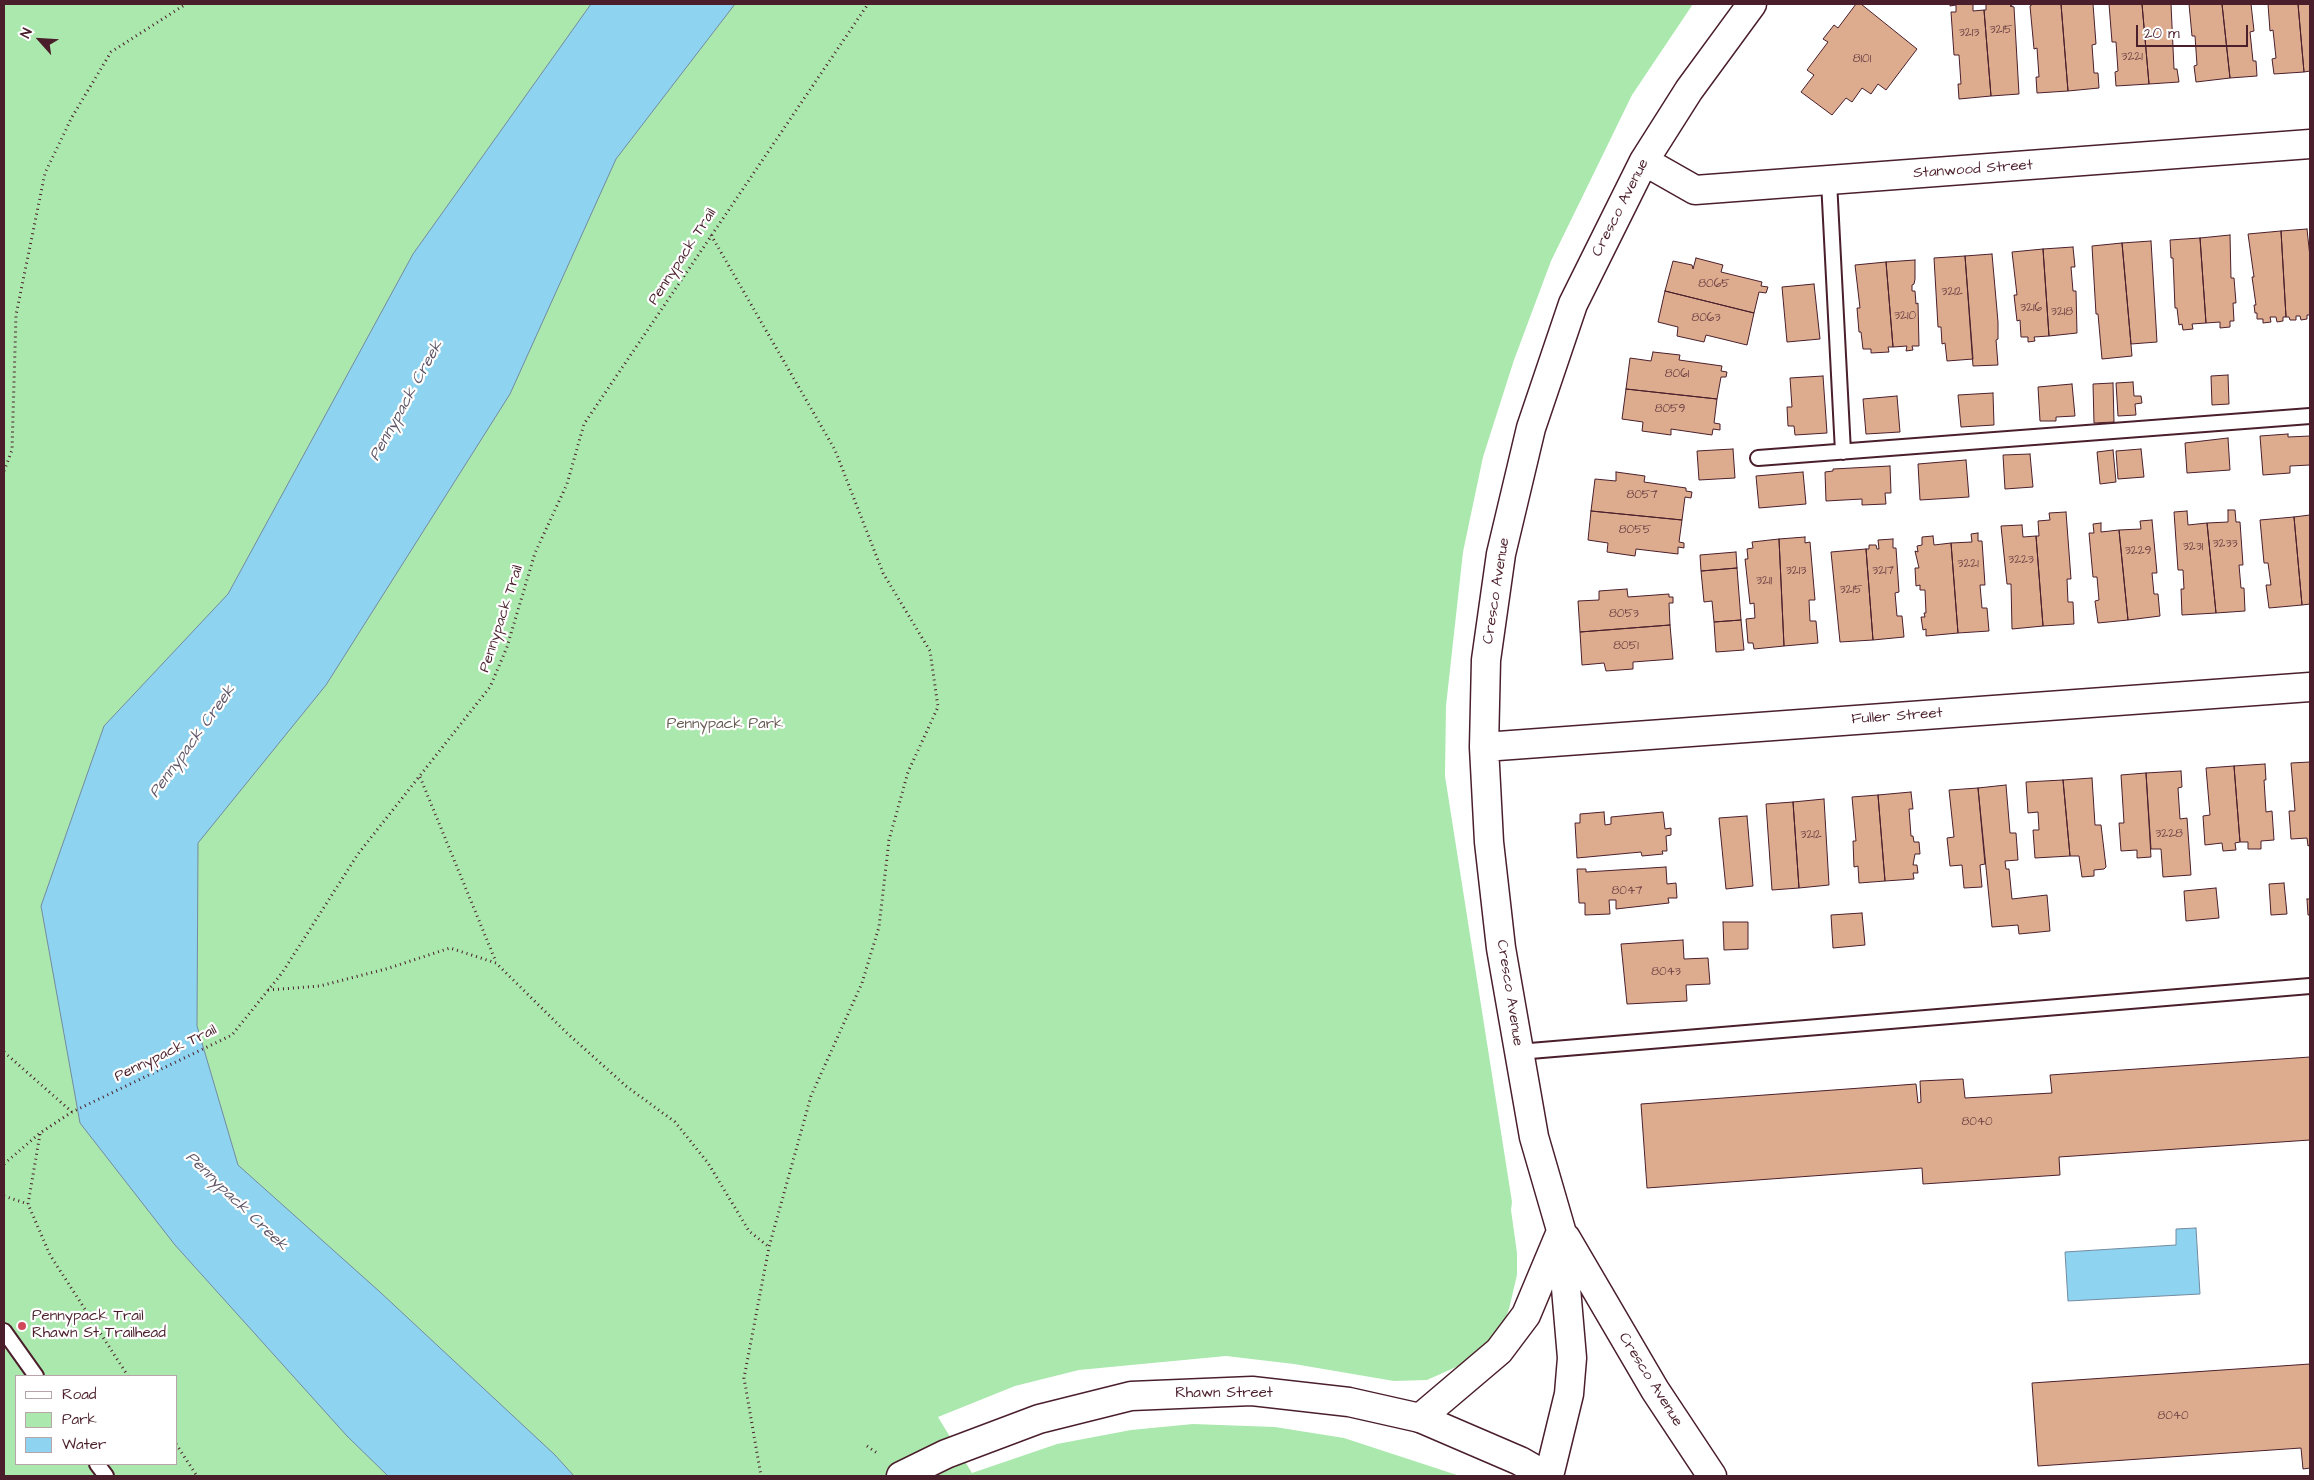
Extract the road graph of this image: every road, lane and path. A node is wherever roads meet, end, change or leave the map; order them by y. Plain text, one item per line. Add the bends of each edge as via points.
1 (186, 4) edge
2 (868, 4) edge
3 (1752, 4) edge
4 (2310, 144) edge
5 (1644, 160) junction
6 (1829, 181) junction
7 (711, 235) junction
8 (2310, 416) edge
9 (1843, 452) junction
10 (1758, 458) dead end
11 (4, 471) edge
12 (2310, 686) edge
13 (1484, 747) junction
14 (420, 777) junction
15 (496, 963) junction
16 (2310, 986) edge
17 (268, 990) junction
18 (4, 1052) edge
19 (1518, 1052) junction
20 (72, 1112) junction
21 (40, 1133) junction
22 (4, 1164) edge
23 (4, 1196) edge
24 (28, 1204) junction
25 (1561, 1230) junction
26 (769, 1247) junction
27 (4, 1331) edge
28 (35, 1375) edge
29 (127, 1375) edge
30 (1420, 1418) junction
31 (178, 1447) edge
32 (98, 1465) edge
33 (106, 1476) edge
34 (197, 1476) edge
35 (761, 1476) edge
36 (901, 1476) edge
37 (1546, 1476) edge
38 (1550, 1476) edge
39 (1712, 1476) edge

1 - 11 path via 112,52 72,116 45,173 16,315 12,450
2 - 7 path, Pennypack Trail
3 - 5 street, Cresco Avenue via 1689,90
4 - 6 street, Stanwood Street
5 - 6 street, Stanwood Street via 1695,190
5 - 13 street, Cresco Avenue via 1573,304 1531,428 1501,554 1486,660
6 - 9 lane
7 - 14 path, Pennypack Trail via 584,424 566,484 535,553 507,648 490,687
7 - 26 path via 835,450 883,573 930,651 938,706 906,781 889,840 879,927 862,983 811,1096
8 - 9 lane
9 - 10 lane
12 - 13 street, Fuller Street
13 - 19 street, Cresco Avenue via 1489,842 1501,948
14 - 15 path
14 - 17 path, Pennypack Trail via 358,854
15 - 17 path via 450,948 386,970 320,986
15 - 26 path via 626,1086 675,1122 708,1163 749,1231
16 - 19 lane
17 - 20 path, Pennypack Trail via 232,1034
18 - 20 path
19 - 25 street, Cresco Avenue via 1534,1136
20 - 21 path, Pennypack Trail
21 - 22 path, Pennypack Trail
21 - 24 path
23 - 24 path
24 - 29 path via 50,1255
25 - 30 street via 1526,1315 1499,1351
25 - 38 street, Cresco Avenue via 1572,1358 1569,1394
25 - 39 street, Cresco Avenue via 1655,1390
26 - 35 path via 744,1378
27 - 28 lane
30 - 36 street, Rhawn Street via 1350,1402 1252,1391 1131,1396 1038,1419 946,1454
30 - 37 street, Rhawn Street via 1520,1461
31 - 34 path
32 - 33 lane

